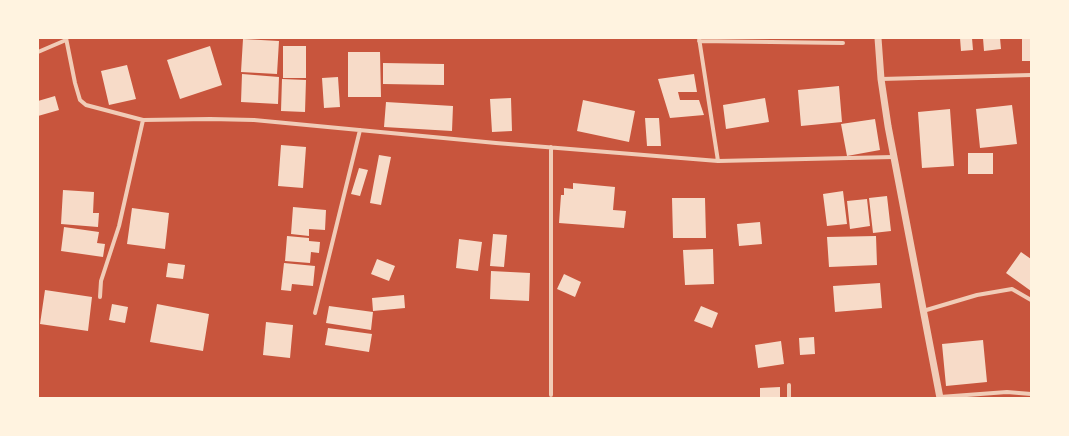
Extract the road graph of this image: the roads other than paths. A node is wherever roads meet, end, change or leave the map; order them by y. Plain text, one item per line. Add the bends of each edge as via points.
1 (878, 38) edge
2 (66, 39) edge
3 (699, 40) edge
4 (843, 43) dead end
5 (38, 52) edge
6 (1031, 75) edge
7 (881, 79) junction
8 (143, 120) junction
9 (360, 130) junction
10 (551, 147) junction
11 (893, 157) junction
12 (718, 161) junction
13 (100, 297) dead end
14 (1031, 300) edge
15 (923, 311) junction
16 (315, 313) dead end
17 (788, 385) dead end
18 (1031, 394) edge
19 (551, 395) dead end
20 (789, 398) edge
21 (940, 398) edge

1 - 7 street
2 - 5 street
2 - 8 street via 80,100 86,105
3 - 4 street
3 - 12 street
6 - 7 street
7 - 11 street
8 - 9 street via 254,120
8 - 13 street via 119,226 101,281
9 - 10 street
9 - 16 street
10 - 12 street
10 - 19 street
11 - 12 street
11 - 15 street
14 - 15 street via 1012,289 977,295
15 - 21 street
17 - 20 street
18 - 21 street via 1007,392

